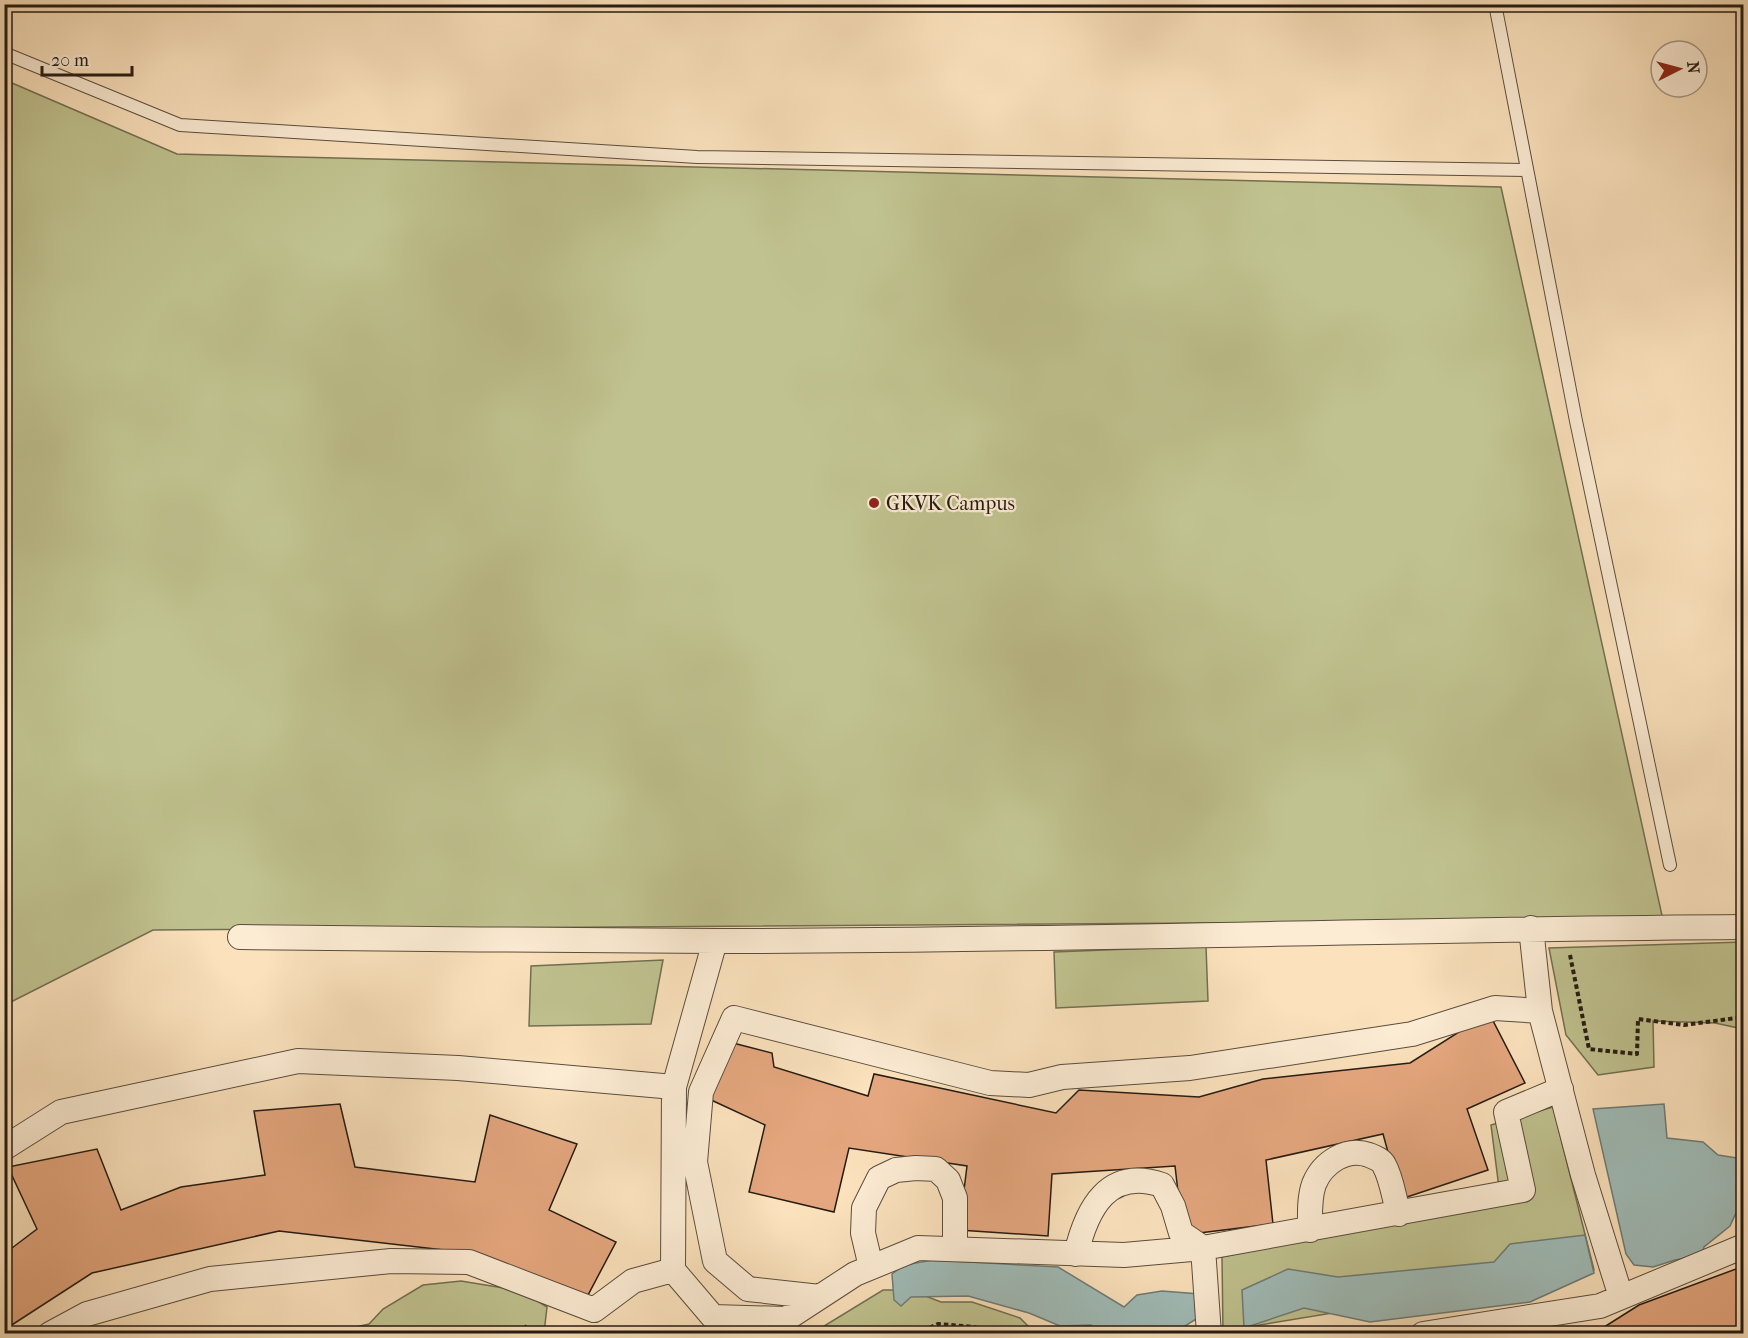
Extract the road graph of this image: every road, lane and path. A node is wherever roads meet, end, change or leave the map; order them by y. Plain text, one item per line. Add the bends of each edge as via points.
1 (1495, 4) edge
2 (4, 53) edge
3 (1527, 170) junction
4 (1670, 865) dead end
5 (1743, 927) edge
6 (1531, 928) junction
7 (240, 937) dead end
8 (715, 941) junction
9 (1582, 954) dead end
10 (1540, 1011) junction
11 (1743, 1017) edge
12 (675, 1087) junction
13 (1561, 1089) junction
14 (698, 1135) junction
15 (674, 1136) junction
16 (4, 1148) edge
17 (1399, 1214) junction
18 (1310, 1230) junction
19 (1743, 1246) edge
20 (1203, 1248) junction
21 (955, 1249) junction
22 (1076, 1254) junction
23 (871, 1267) junction
24 (673, 1270) junction
25 (819, 1297) junction
26 (1621, 1297) junction
27 (527, 1326) dead end
28 (780, 1326) edge
29 (50, 1334) edge
30 (519, 1334) edge
31 (916, 1334) edge
32 (982, 1334) edge
33 (1209, 1334) edge
34 (1423, 1334) edge

1 - 3 lane
2 - 3 lane via 180,125 697,157
3 - 4 lane
5 - 6 street
6 - 8 street
6 - 10 street
7 - 8 street
8 - 12 street
9 - 11 path via 1570,954 1589,1049 1637,1054 1638,1019 1684,1024
10 - 13 street
10 - 14 street via 1495,1008 1412,1034 1190,1068 1062,1077 1029,1084 990,1083 734,1018 702,1092
12 - 15 street
12 - 16 street via 458,1068 298,1061 61,1112
13 - 17 street via 1506,1112 1523,1190
13 - 26 street
14 - 15 street
14 - 25 street via 695,1162 715,1261 748,1288
15 - 24 street
17 - 18 street
17 - 18 street via 1384,1163 1374,1156 1350,1153 1324,1168 1314,1184
18 - 20 street
19 - 26 street
20 - 22 street via 1124,1255
20 - 22 street via 1180,1233 1162,1185 1148,1180 1116,1184 1103,1193 1082,1229
20 - 33 street
21 - 22 street
21 - 23 street via 918,1248
21 - 23 street via 956,1198 948,1180 936,1169 896,1170 879,1178 864,1208 863,1233
23 - 25 street
24 - 28 street via 713,1317
24 - 29 street via 633,1281 594,1310 469,1262 391,1261 210,1279 87,1314
25 - 28 street
26 - 34 street via 1600,1306
27 - 30 path
31 - 32 path via 938,1324 975,1327

